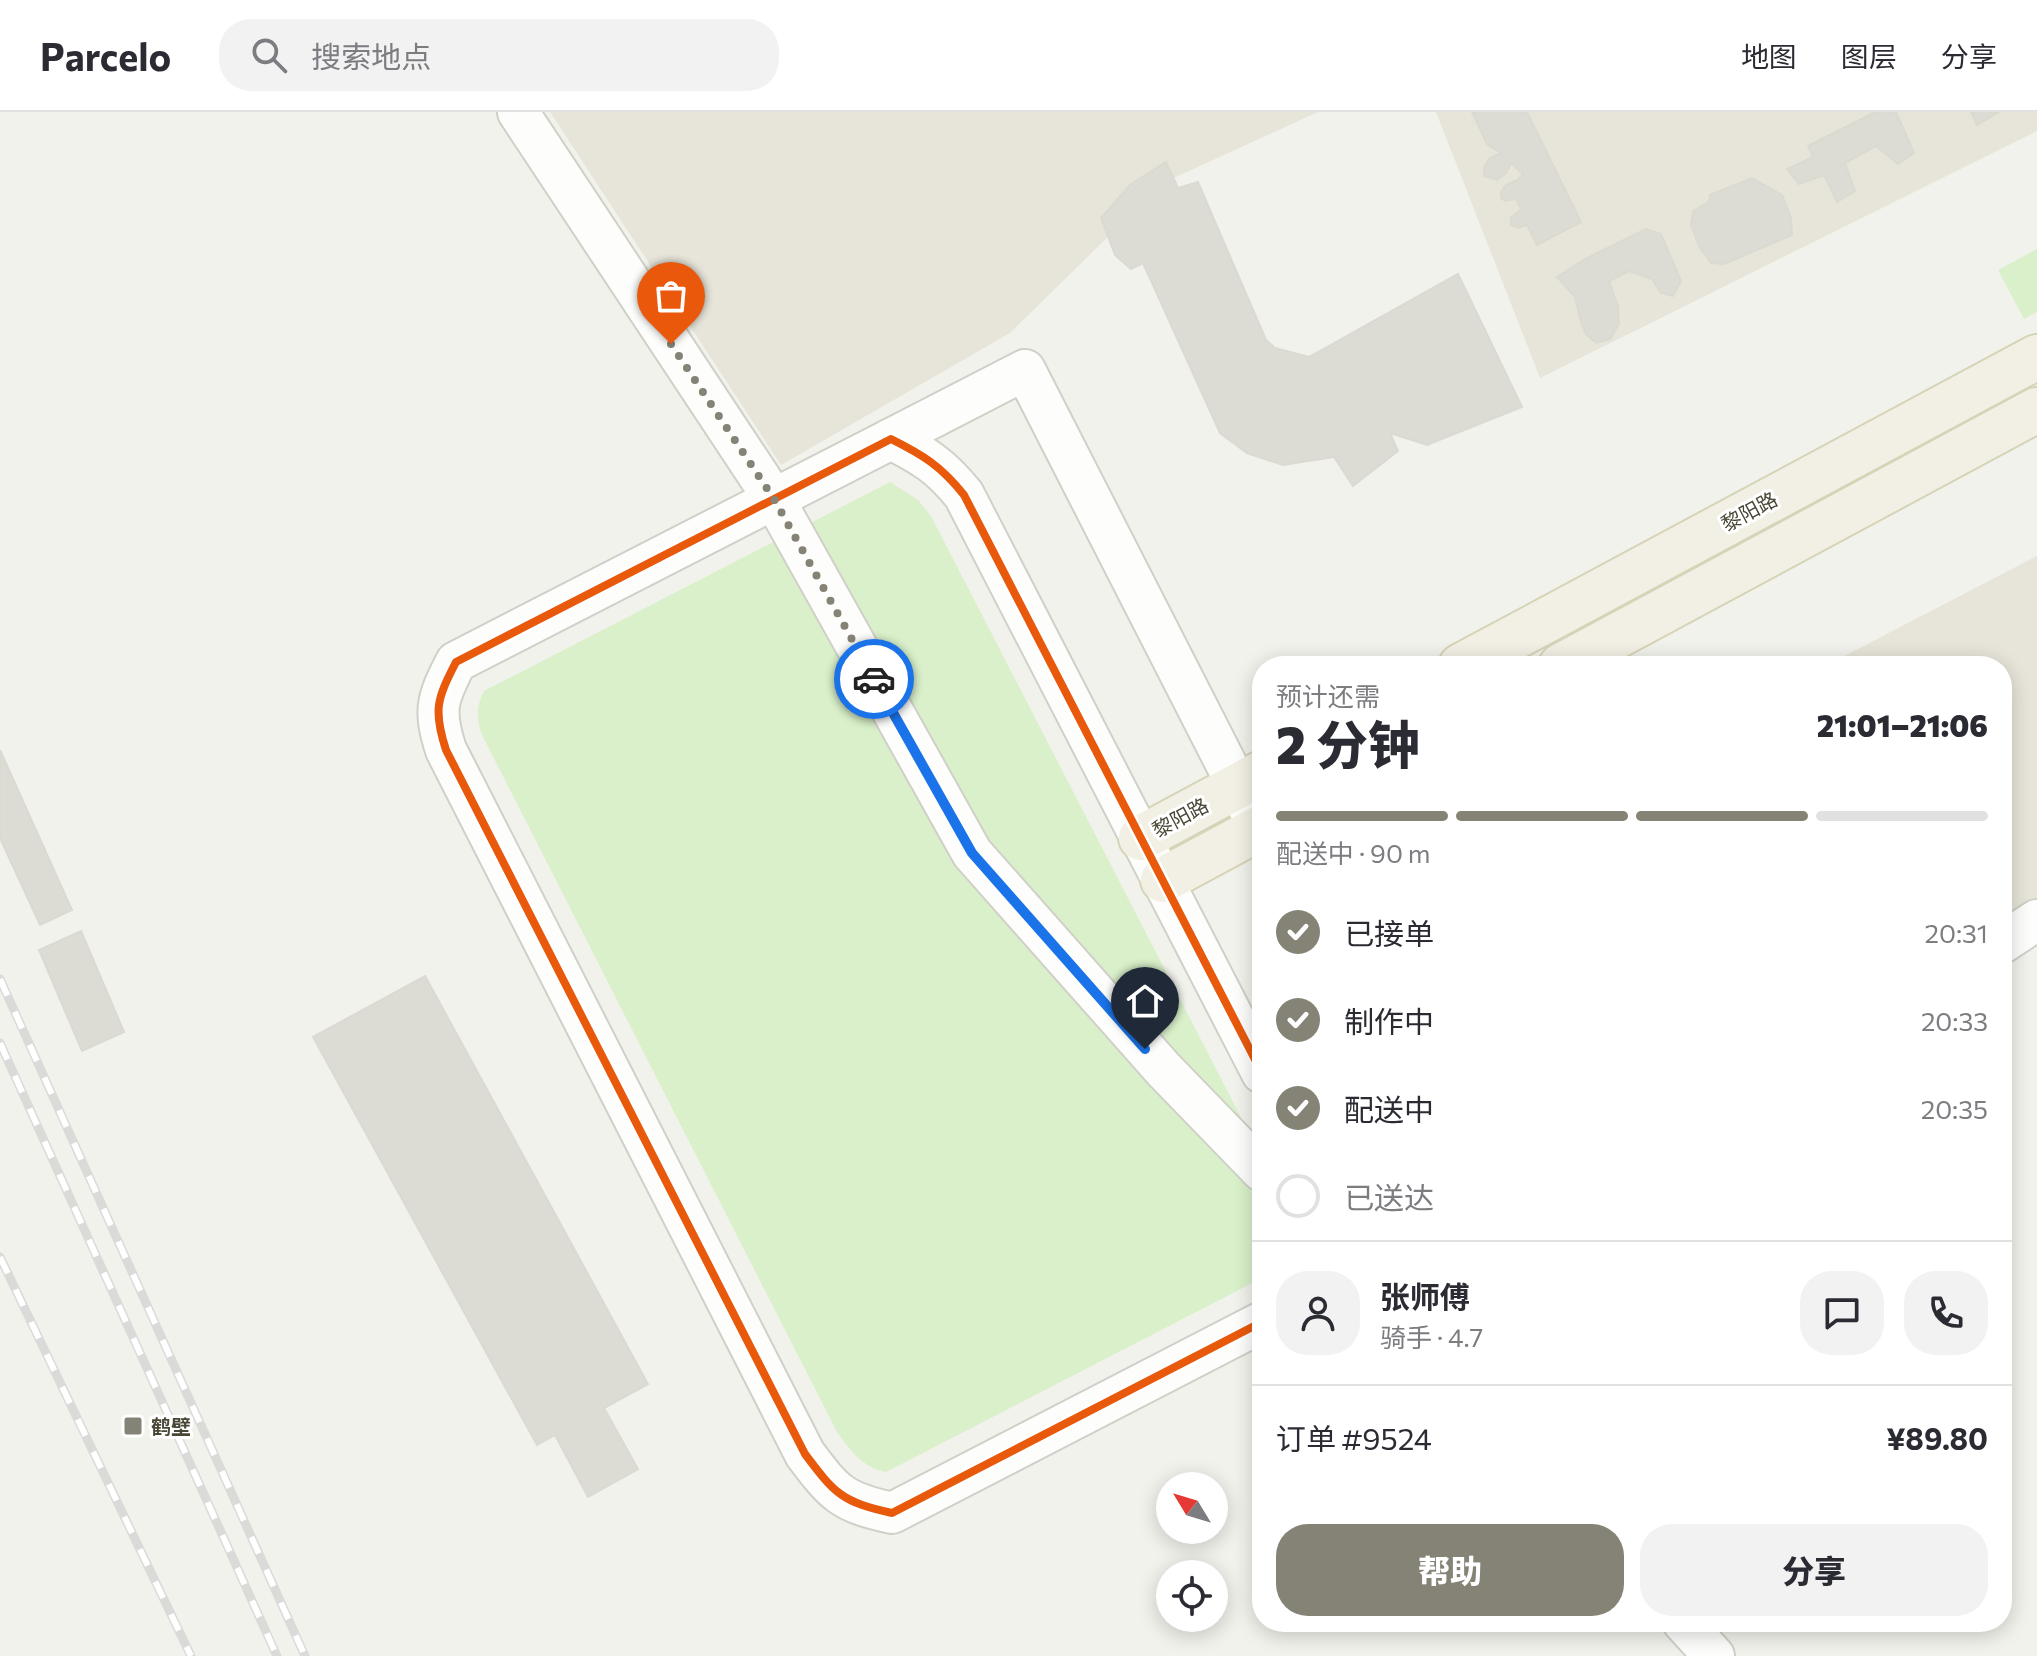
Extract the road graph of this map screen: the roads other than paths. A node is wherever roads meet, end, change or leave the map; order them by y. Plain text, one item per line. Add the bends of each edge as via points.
1 (518, 112) edge
2 (2037, 357) edge
3 (2037, 410) edge
4 (891, 439) junction
5 (774, 499) junction
6 (1480, 656) edge
7 (1580, 656) edge
8 (1250, 780) edge
9 (1252, 835) edge
10 (1141, 838) junction
11 (1163, 880) junction
12 (2037, 920) edge
13 (2012, 936) edge
14 (1252, 1054) edge
15 (1252, 1161) edge
16 (1252, 1327) edge
17 (1692, 1632) edge
18 (1714, 1656) edge

1 - 5 street
2 - 6 main road, 黎阳路
3 - 7 main road
4 - 5 street
4 - 8 street via 1025,370
4 - 10 street via 946,472 964,495
5 - 15 street via 972,853 1164,1070
5 - 16 street via 456,662 440,693 437,723 446,750 805,1454 829,1486 858,1506 892,1513
8 - 10 main road, 黎阳路
9 - 11 main road
10 - 11 street
11 - 14 street
12 - 13 street
17 - 18 street

